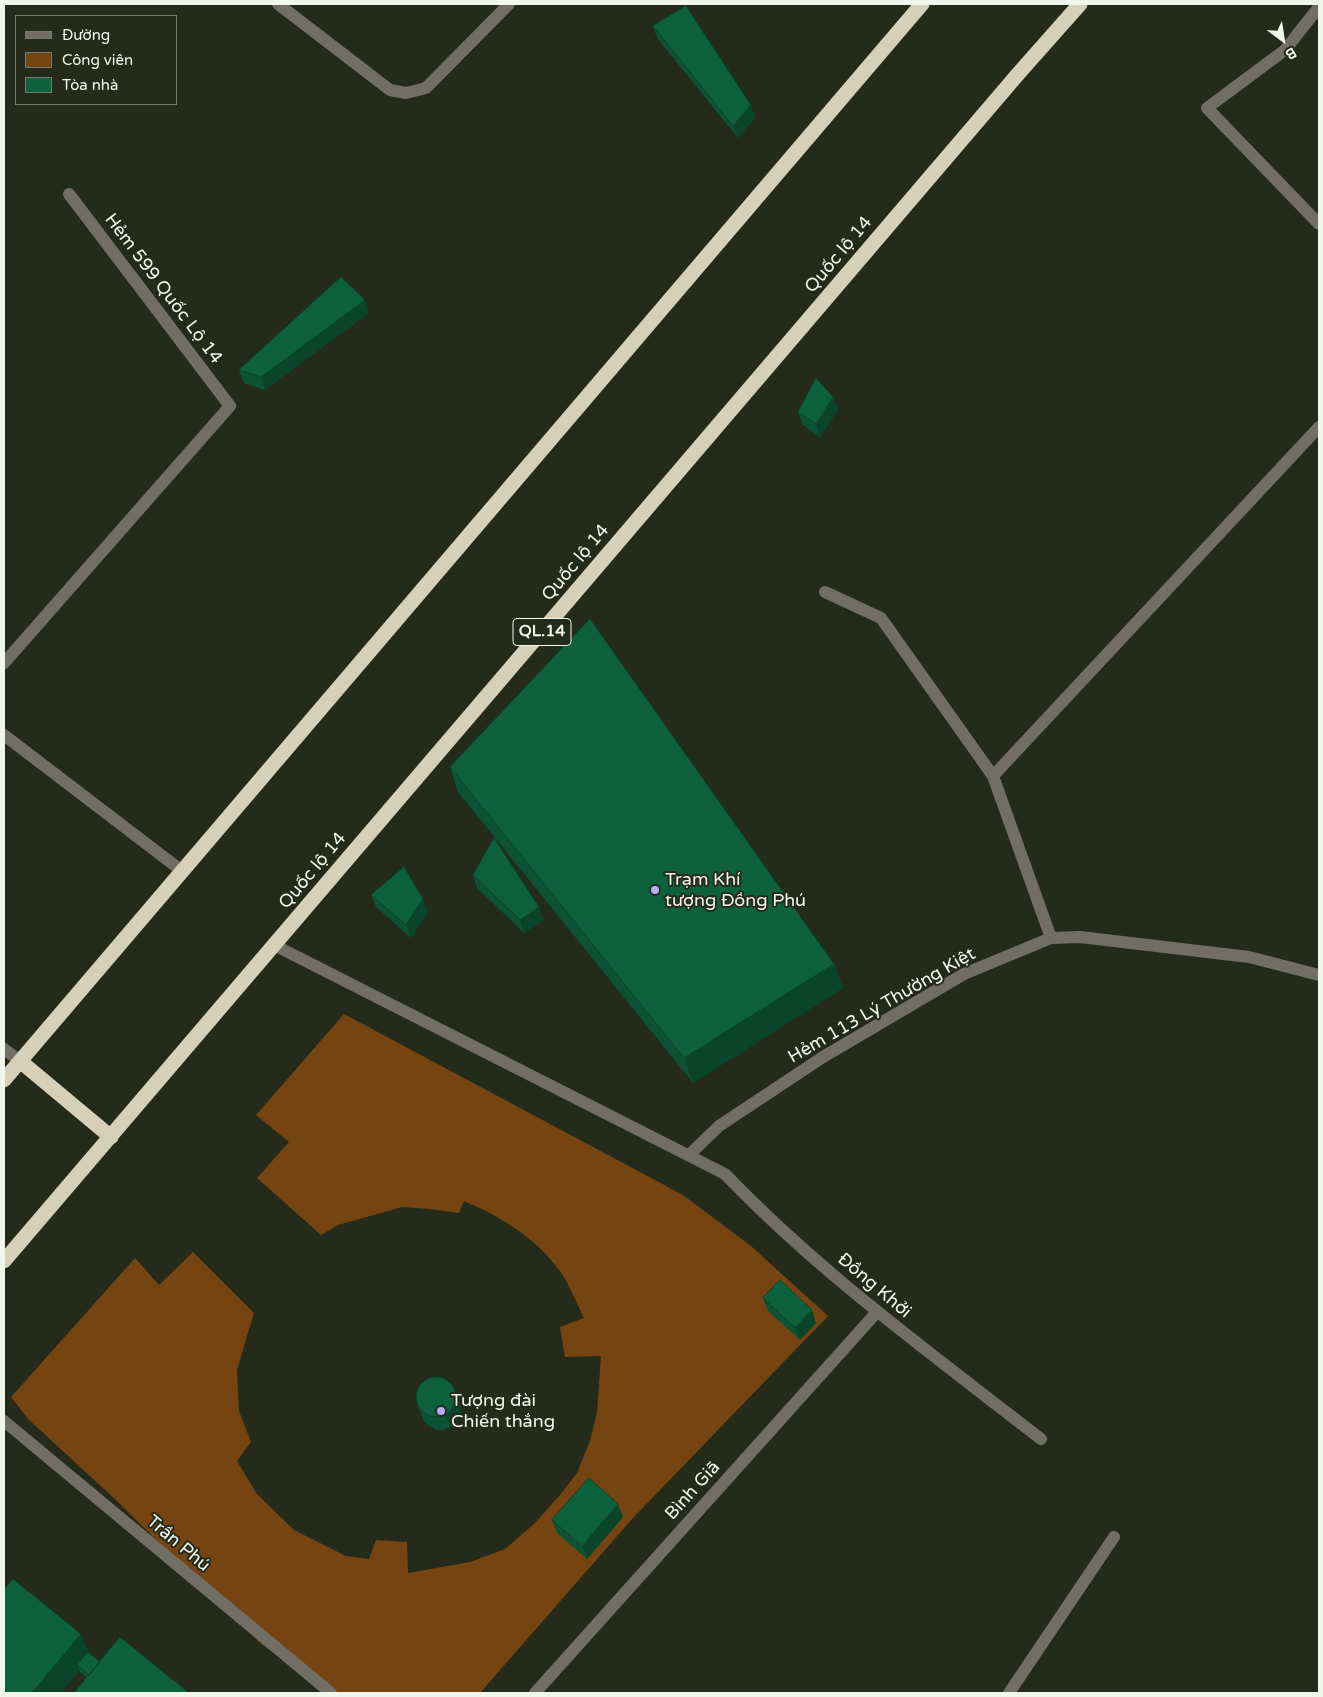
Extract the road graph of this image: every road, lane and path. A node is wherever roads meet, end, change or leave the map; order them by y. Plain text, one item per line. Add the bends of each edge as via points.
1 (278, 4) edge
2 (508, 4) edge
3 (922, 4) edge
4 (1080, 4) edge
5 (1319, 6) edge
6 (69, 194) dead end
7 (1319, 224) edge
8 (1319, 428) edge
9 (825, 592) dead end
10 (4, 664) edge
11 (4, 736) edge
12 (993, 776) junction
13 (182, 871) junction
14 (1051, 938) junction
15 (274, 945) junction
16 (1319, 975) edge
17 (4, 1049) edge
18 (20, 1061) junction
19 (4, 1080) edge
20 (111, 1137) junction
21 (689, 1155) junction
22 (4, 1260) edge
23 (876, 1312) junction
24 (4, 1421) edge
25 (1042, 1440) dead end
26 (1114, 1537) dead end
27 (331, 1693) edge
28 (535, 1693) edge
29 (1009, 1693) edge

1 - 2 street via 390,90 406,93 426,88
3 - 13 highway
4 - 15 highway, Quốc lộ 14 / QL.14
5 - 7 street via 1285,50 1207,108
6 - 10 street, Hẻm 599 Quốc Lộ 14 via 230,406
8 - 12 street
9 - 12 street via 881,618
11 - 13 street
12 - 14 street
13 - 18 highway
14 - 16 street, Hẻm 113 Lý Thường Kiệt via 1080,936 1250,957
14 - 21 street, Hẻm 113 Lý Thường Kiệt via 964,974 823,1057 719,1126
15 - 20 highway, Quốc lộ 14 / QL.14
15 - 21 street, Đồng Khởi
17 - 18 street
18 - 19 highway
18 - 20 highway
20 - 22 highway, Quốc lộ 14 / QL.14
21 - 23 street, Đồng Khởi via 725,1174 776,1226
23 - 25 street, Đồng Khởi
23 - 28 street, Bình Giã
24 - 27 street, Trần Phú
26 - 29 street

